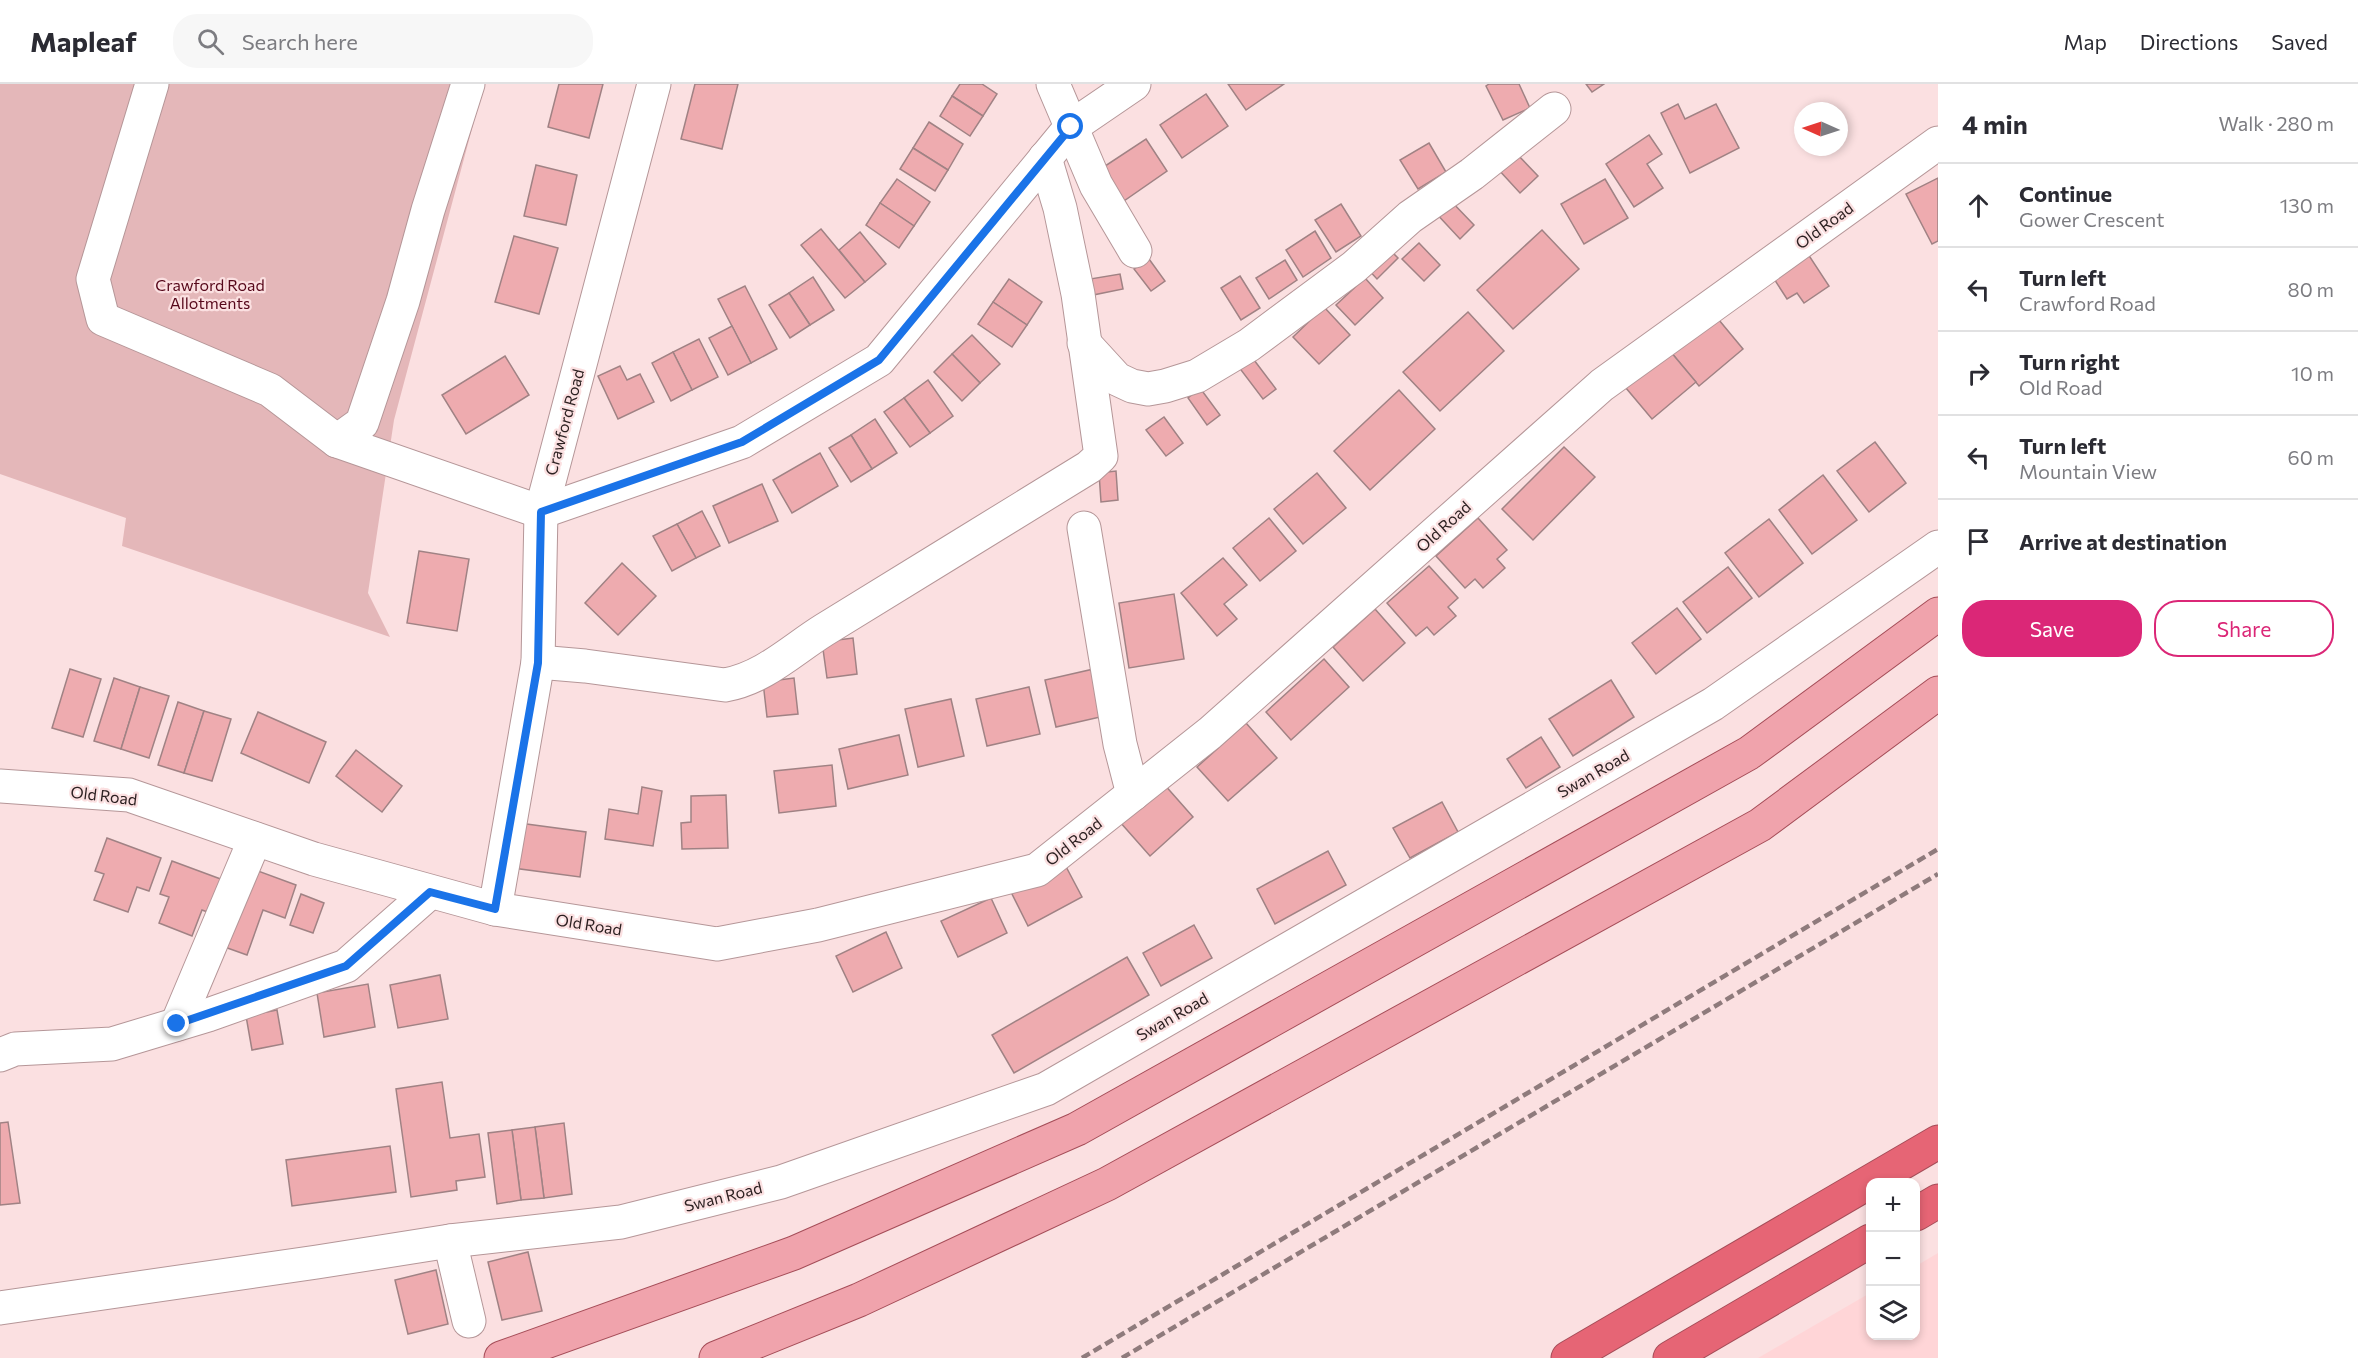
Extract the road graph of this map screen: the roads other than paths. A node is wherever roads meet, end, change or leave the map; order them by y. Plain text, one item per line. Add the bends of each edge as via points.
1 (152, 84) edge
2 (468, 84) edge
3 (654, 84) edge
4 (1053, 84) edge
5 (1134, 84) edge
6 (1554, 109) dead end
7 (1071, 127) junction
8 (1938, 143) edge
9 (1045, 159) junction
10 (1135, 251) dead end
11 (1084, 343) junction
12 (337, 441) junction
13 (541, 512) junction
14 (1084, 528) dead end
15 (1938, 547) edge
16 (1938, 614) edge
17 (538, 663) junction
18 (1938, 693) edge
19 (0, 786) edge
20 (1132, 794) junction
21 (255, 839) junction
22 (430, 892) junction
23 (495, 909) junction
24 (177, 1024) junction
25 (0, 1055) edge
26 (1938, 1142) edge
27 (1938, 1201) edge
28 (1920, 1212) edge
29 (450, 1240) junction
30 (1866, 1243) edge
31 (0, 1308) edge
32 (469, 1321) dead end
33 (501, 1358) edge
34 (716, 1358) edge
35 (1568, 1358) edge
36 (1670, 1358) edge

1 - 12 street via 93,279 103,319 270,390
2 - 12 street via 362,423
3 - 13 street, Crawford Road
4 - 7 street
5 - 7 street
6 - 11 street via 1410,217 1354,267 1249,345 1197,376 1148,389 1132,386 1117,379
7 - 9 street
7 - 10 street via 1096,185
8 - 20 street, Old Road via 1602,385 1210,733
9 - 11 street via 1060,208
9 - 13 street via 879,360 742,442
11 - 17 street via 1101,456 775,665 725,685
12 - 13 street
13 - 17 street, Crawford Road
14 - 20 street
15 - 29 street, Swan Road via 1713,704 1046,1089 781,1182 621,1222
16 - 33 main road via 1749,753 1077,1129 794,1252
17 - 23 street, Crawford Road
18 - 34 main road via 1760,825 1107,1184 860,1300
19 - 21 street, Old Road via 129,795
20 - 23 street, Old Road via 1037,870 818,925 717,944
21 - 22 street, Old Road
21 - 24 street
22 - 23 street, Old Road
22 - 24 street via 346,966
24 - 25 street via 112,1044 15,1049
26 - 35 highway
27 - 28 highway
29 - 31 street, Swan Road
29 - 32 street
30 - 36 highway

